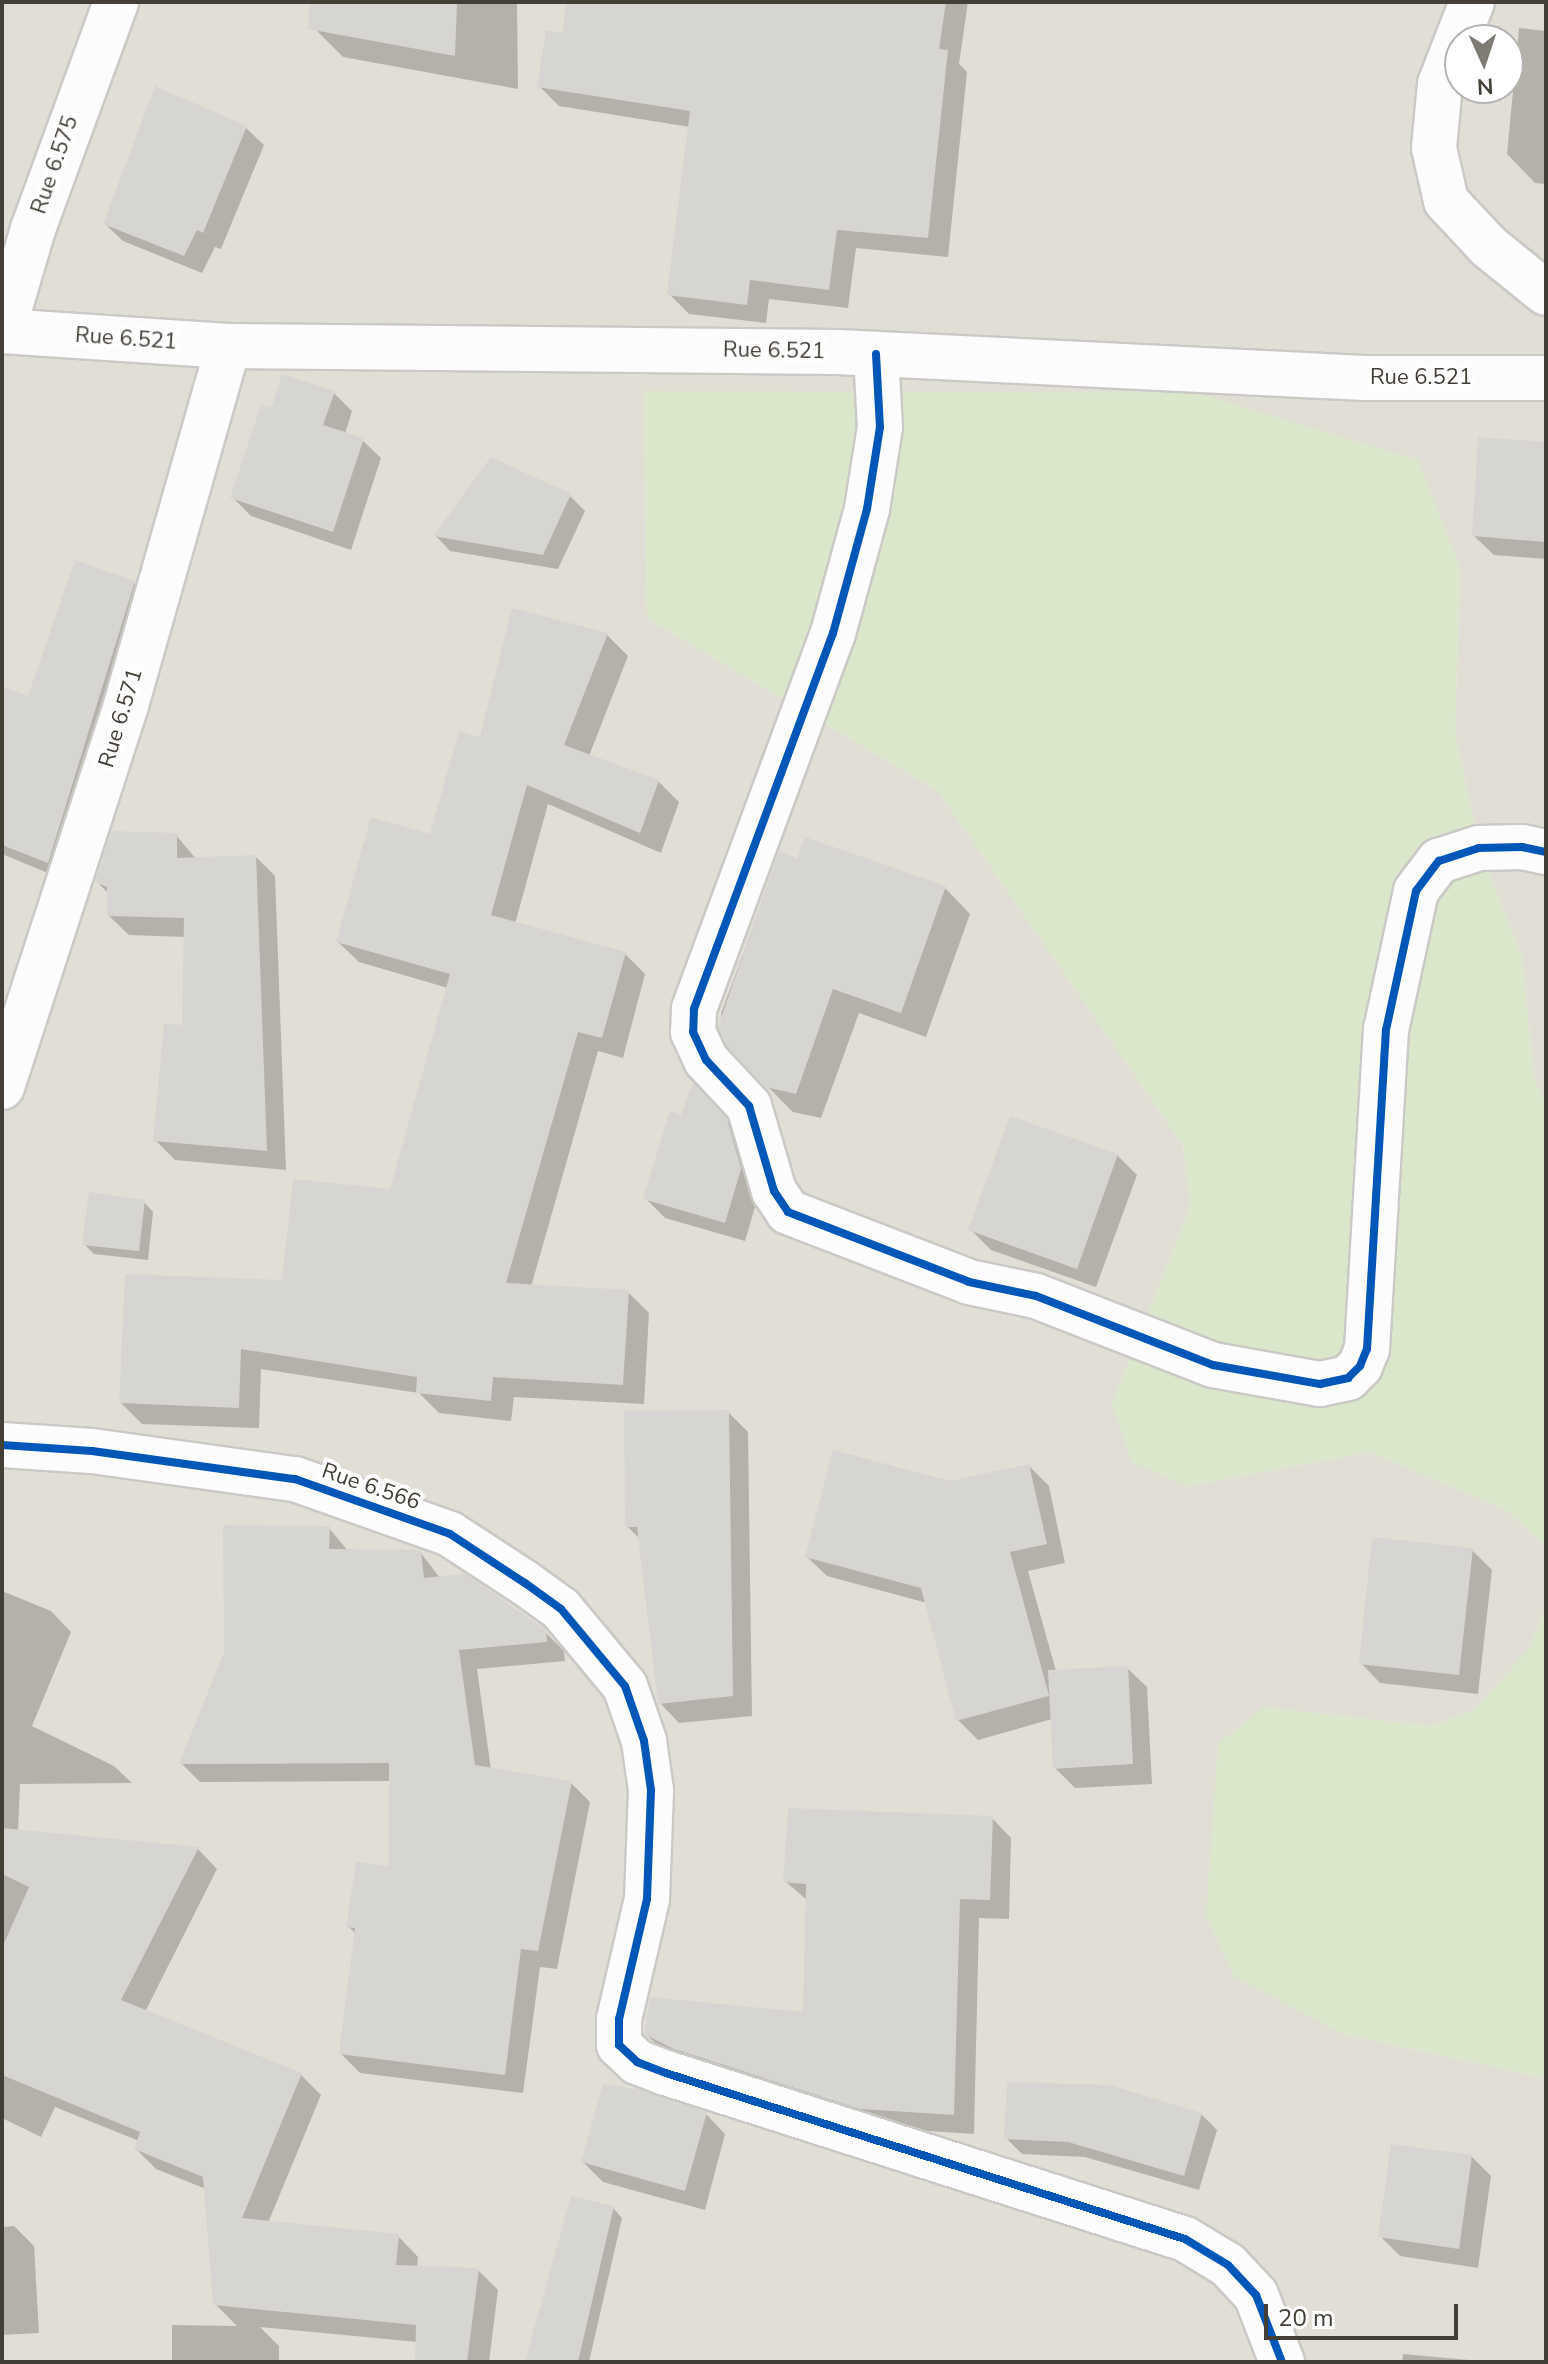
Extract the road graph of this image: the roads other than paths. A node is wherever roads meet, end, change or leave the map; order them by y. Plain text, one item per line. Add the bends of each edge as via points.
1 (116, 2) edge
2 (1472, 2) edge
3 (1546, 293) edge
4 (2, 331) edge
5 (228, 346) junction
6 (876, 354) junction
7 (1546, 378) edge
8 (1546, 852) edge
9 (2, 1087) edge
10 (2, 1445) edge
11 (1282, 2362) edge

1 - 4 street, Rue 6.575 via 48,184
2 - 3 street via 1440,84 1434,148 1446,201 1489,247
4 - 5 street, Rue 6.521
5 - 6 street, Rue 6.521
5 - 9 street, Rue 6.571 via 126,705
6 - 7 street, Rue 6.521 via 1364,378
6 - 8 street via 880,427 867,509 833,633 694,1009 693,1032 706,1060 749,1106 774,1191 788,1212 969,1282 1036,1296 1213,1365 1320,1384 1348,1378 1367,1349 1386,1030 1416,891 1439,861 1479,848
10 - 11 street, Rue 6.566 via 92,1451 295,1479 450,1534 561,1609 625,1686 644,1741 651,1790 647,1899 619,2019 619,2045 637,2062 666,2073 1185,2239 1228,2265 1256,2295

